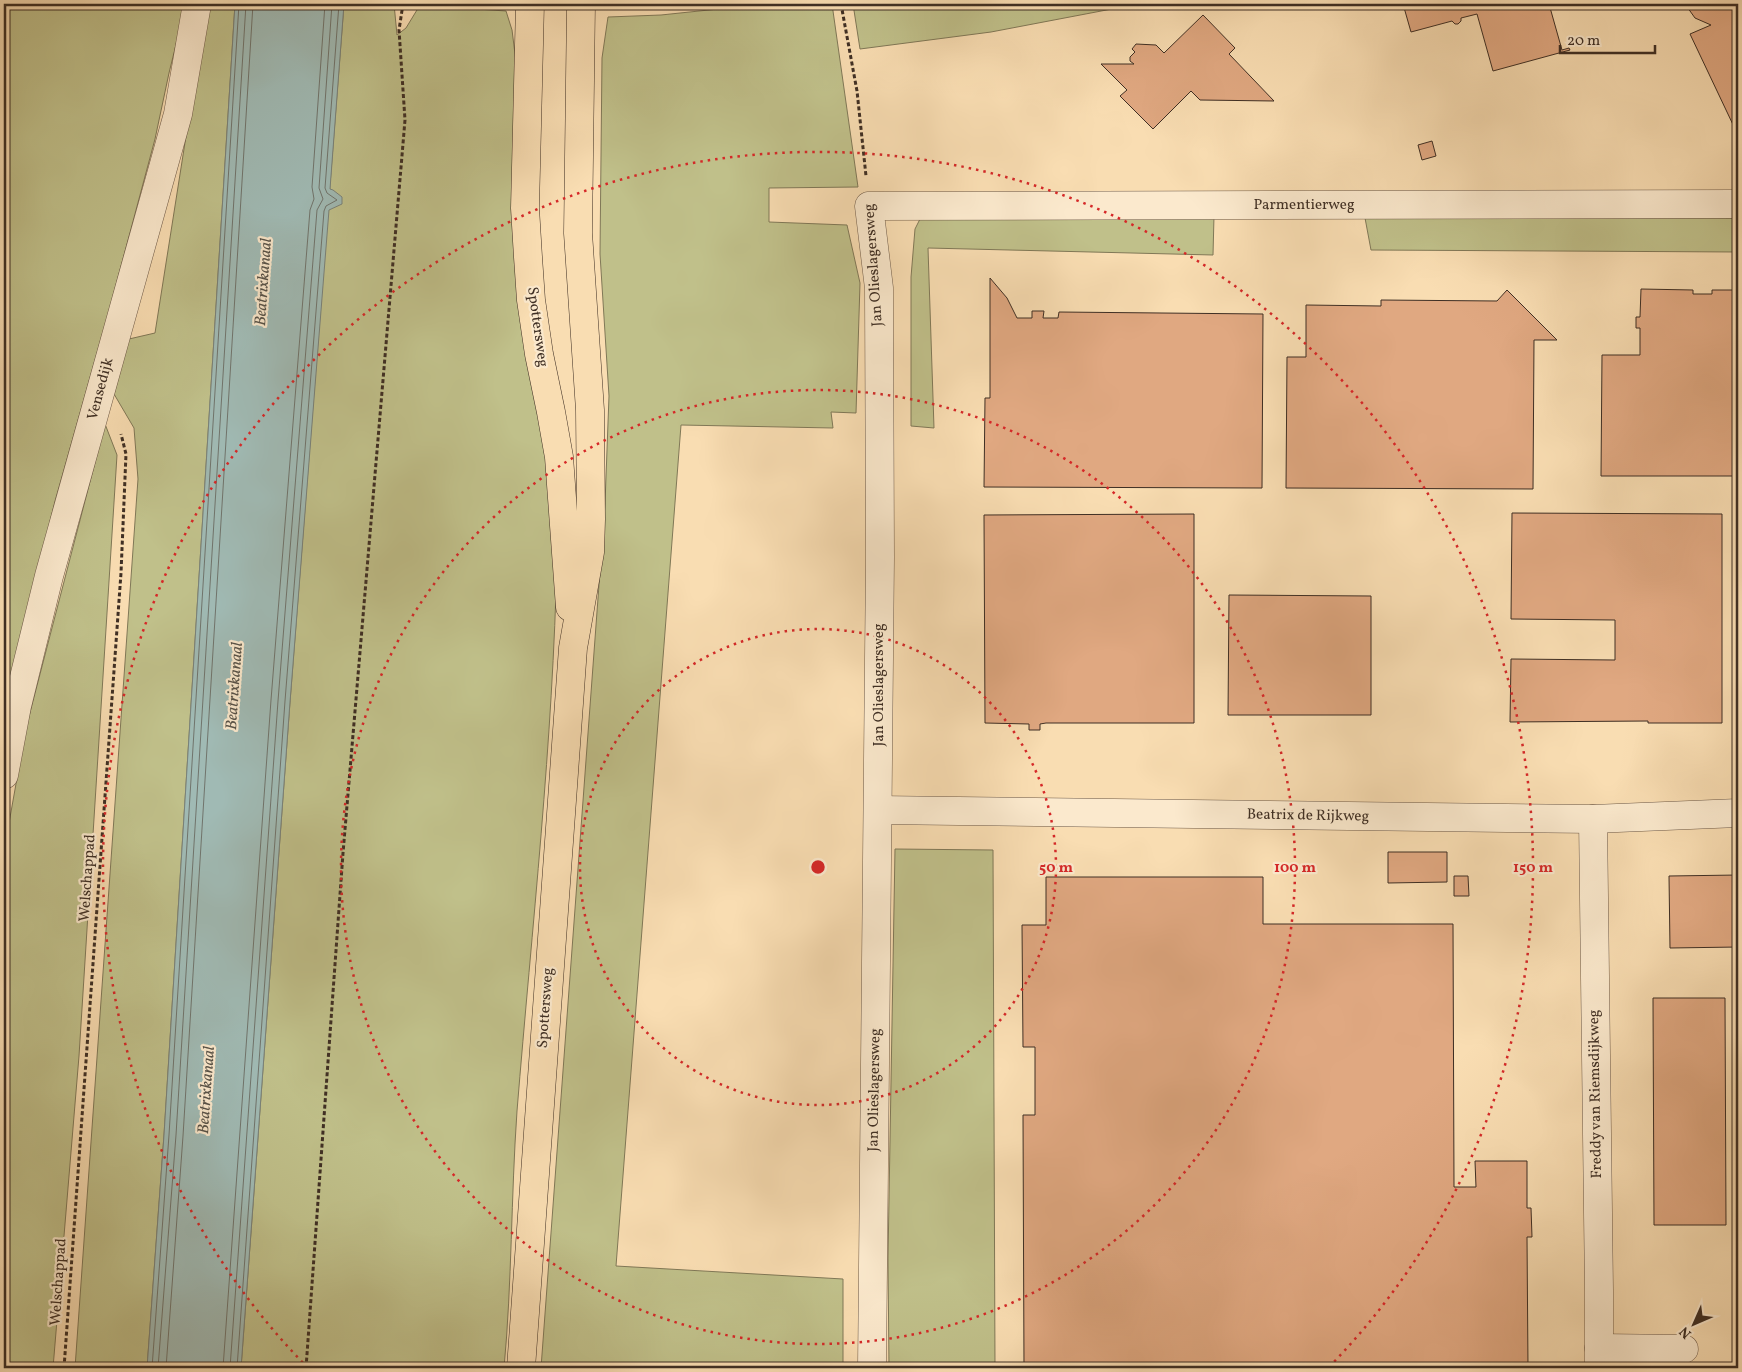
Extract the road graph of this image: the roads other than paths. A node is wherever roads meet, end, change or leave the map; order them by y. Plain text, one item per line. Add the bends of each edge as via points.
1 (197, 4) edge
2 (530, 4) edge
3 (594, 5) edge
4 (1738, 204) edge
5 (869, 206) joint
6 (573, 648) junction
7 (4, 775) edge
8 (878, 810) junction
9 (1738, 813) edge
10 (1592, 819) junction
11 (1684, 1349) dead end
12 (1599, 1358) edge
13 (521, 1368) edge
14 (872, 1368) edge

1 - 7 street, Vensedijk via 178,114 50,576 16,706
2 - 6 main road, Spottersweg via 525,208 528,257 539,354 559,457
3 - 6 main road, Spottersweg via 578,233 590,410 590,552
4 - 5 street, Parmentierweg
5 - 8 street, Jan Olieslagersweg via 879,288
6 - 13 main road, Spottersweg
8 - 10 street, Beatrix de Rijkweg
8 - 14 street, Jan Olieslagersweg
9 - 10 street, Beatrix de Rijkweg
10 - 12 street, Freddy van Riemsdijkweg
11 - 12 street

